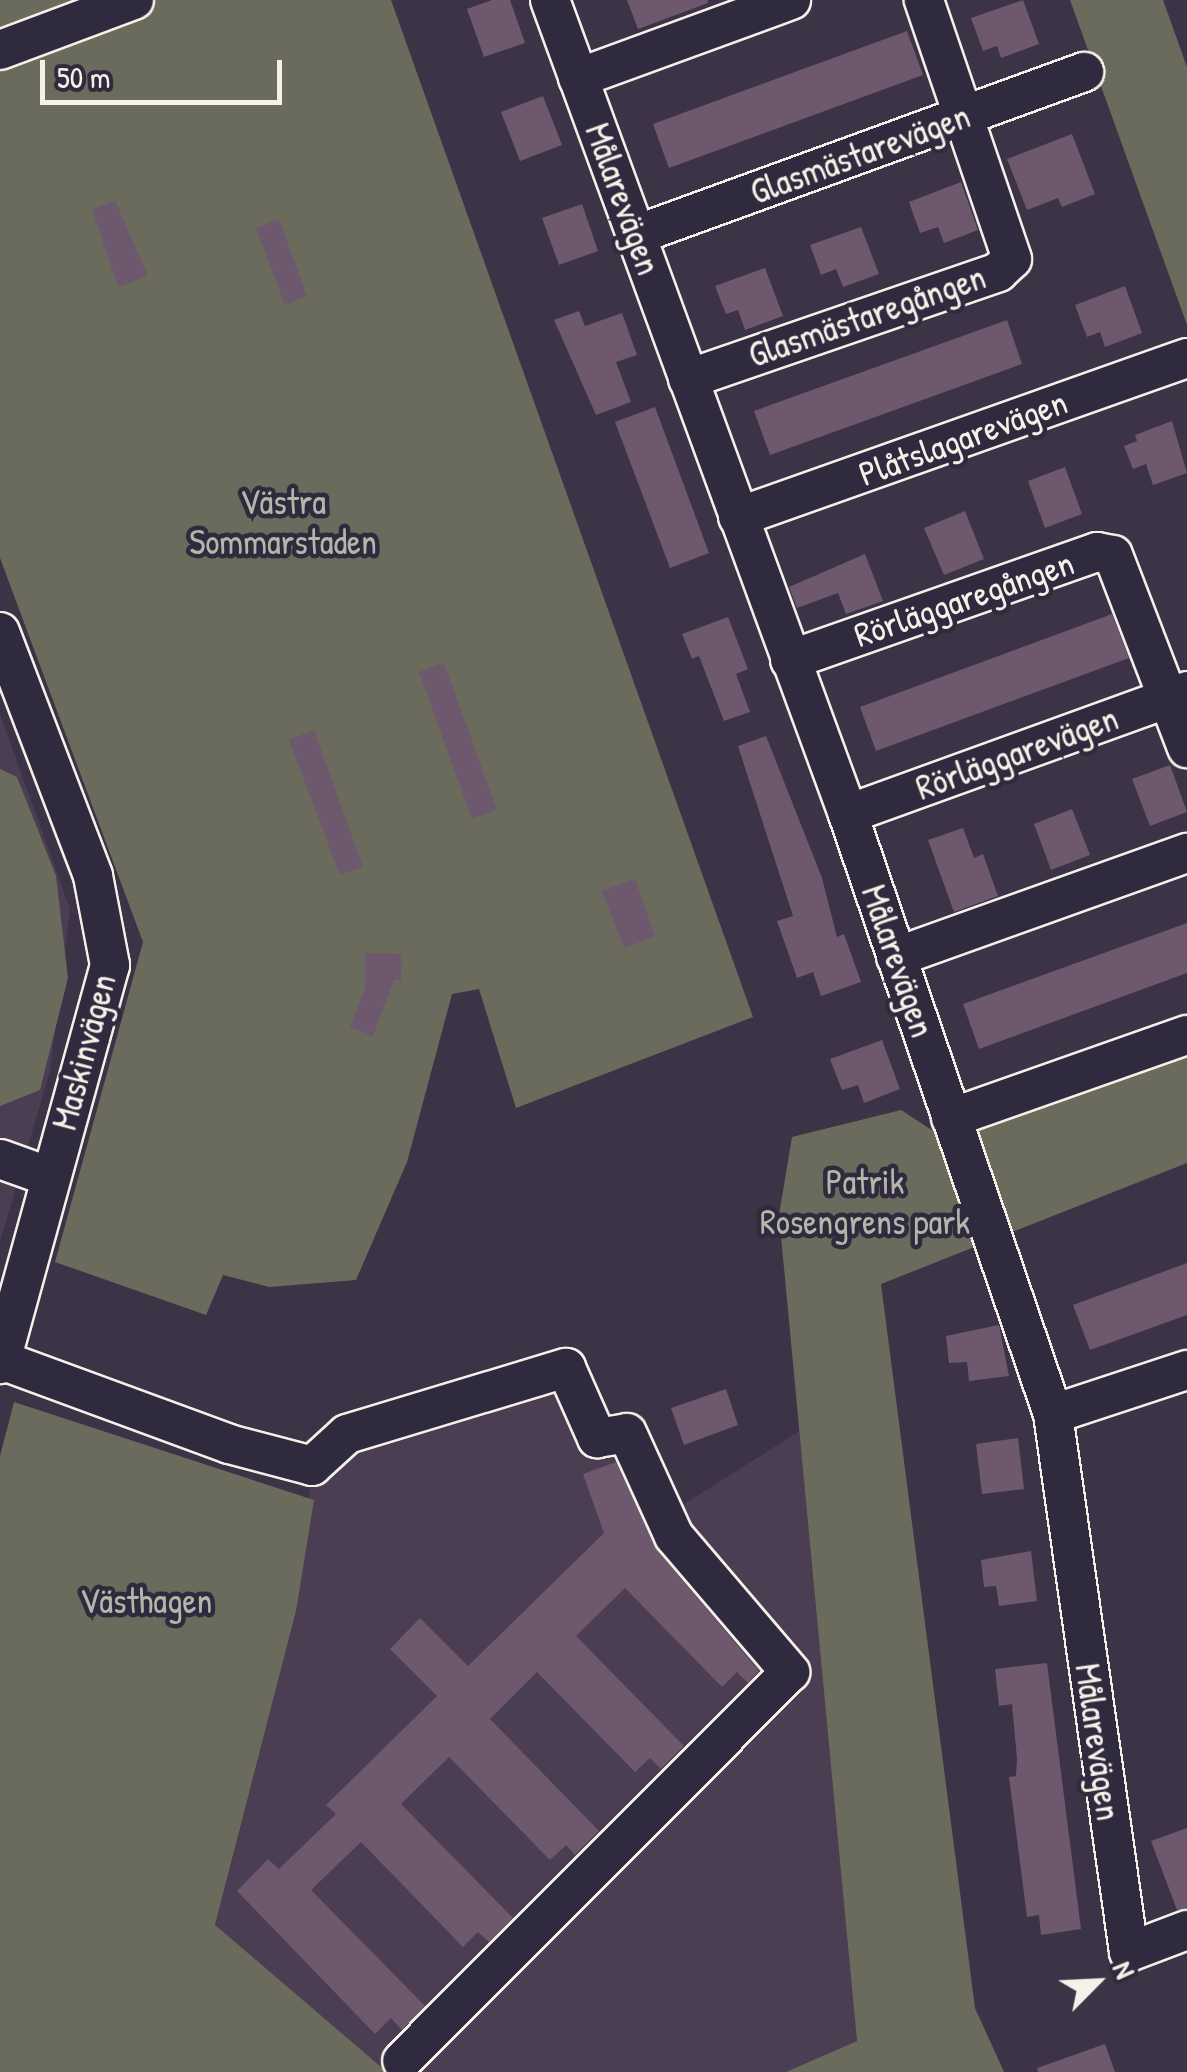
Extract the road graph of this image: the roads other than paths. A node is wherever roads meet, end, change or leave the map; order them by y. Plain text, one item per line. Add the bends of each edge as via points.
1 (134, 0) edge
2 (550, 0) edge
3 (790, 0) edge
4 (924, 0) edge
5 (0, 50) edge
6 (1084, 72) dead end
7 (578, 78) junction
8 (964, 116) junction
9 (636, 235) junction
10 (1187, 358) edge
11 (688, 378) junction
12 (738, 517) junction
13 (0, 632) edge
14 (790, 660) junction
15 (1178, 694) edge
16 (1187, 748) edge
17 (848, 814) junction
18 (1187, 853) edge
19 (896, 958) junction
20 (1187, 1035) edge
21 (951, 1118) junction
22 (0, 1159) edge
23 (50, 1177) junction
24 (1, 1362) edge
25 (1187, 1370) edge
26 (1053, 1414) junction
27 (1187, 1930) edge
28 (402, 2060) dead end

1 - 5 street
2 - 7 street, Målarevägen
3 - 7 street
4 - 8 street, Glasmästaregången
6 - 8 street, Glasmästarevägen
7 - 9 street, Målarevägen
8 - 9 street, Glasmästarevägen
8 - 11 street, Glasmästaregången via 1012,259 998,272
9 - 11 street, Målarevägen
10 - 12 street, Plåtslagarevägen
11 - 12 street, Målarevägen
12 - 14 street, Målarevägen
13 - 23 street, Maskinvägen via 108,926 110,964 101,1010
14 - 15 street, Rörläggaregången via 1098,552 1113,555
14 - 17 street, Målarevägen
15 - 16 street, Rörläggaregången
15 - 17 street, Rörläggarevägen
17 - 19 street, Målarevägen
18 - 19 street
19 - 21 street, Målarevägen
20 - 21 street
21 - 26 street, Målarevägen
22 - 23 street
23 - 24 street, Maskinvägen
24 - 28 street via 229,1444 312,1466 346,1434 566,1368 597,1438 628,1433 674,1536 790,1672
25 - 26 street
26 - 27 street, Målarevägen via 1130,1952

